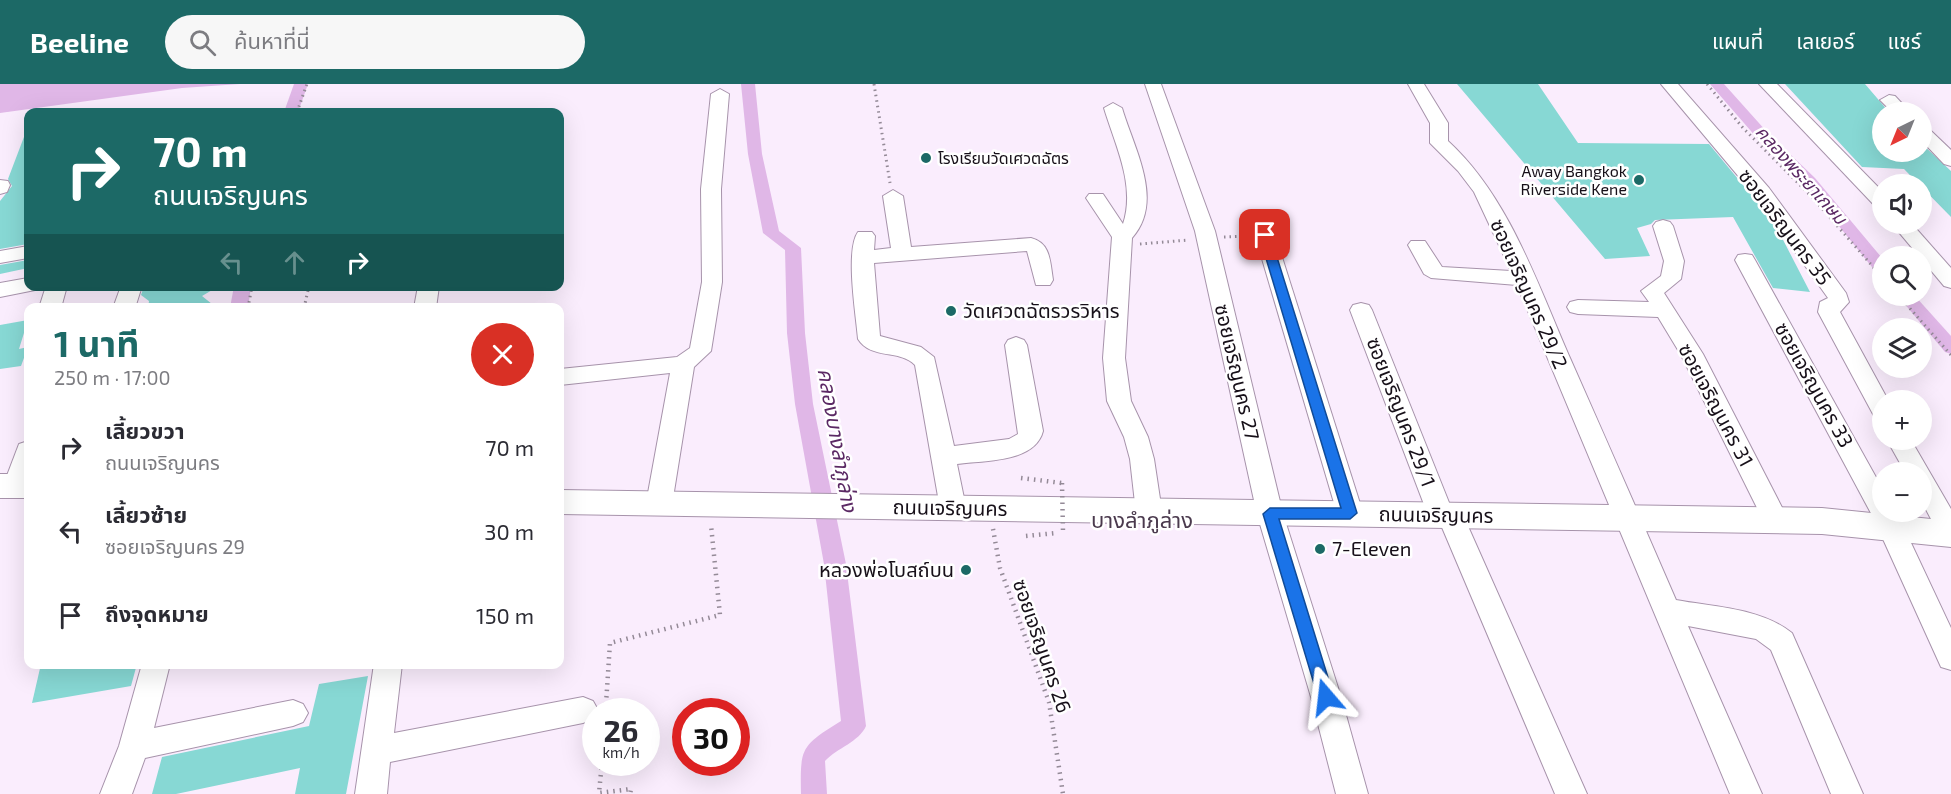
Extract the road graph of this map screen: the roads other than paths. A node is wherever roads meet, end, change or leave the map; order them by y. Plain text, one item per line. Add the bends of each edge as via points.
1 (1153, 84) edge
2 (1416, 84) edge
3 (1670, 84) edge
4 (1767, 84) edge
5 (720, 94) dead end
6 (1113, 108) dead end
7 (1932, 142) edge
8 (1951, 160) edge
9 (1872, 192) edge
10 (892, 196) road end
11 (1096, 198) dead end
12 (1663, 226) dead end
13 (1911, 234) edge
14 (1265, 235) dead end
15 (1122, 237) junction
16 (1418, 245) dead end
17 (24, 252) edge
18 (902, 254) junction
19 (0, 257) edge
20 (1745, 260) dead end
21 (1525, 279) junction
22 (1043, 280) dead end
23 (1951, 281) edge
24 (24, 286) edge
25 (0, 290) edge
26 (1657, 301) junction
27 (1578, 308) dead end
28 (1361, 310) dead end
29 (1016, 345) dead end
30 (683, 364) junction
31 (564, 377) edge
32 (1872, 392) edge
33 (943, 457) junction
34 (1872, 491) edge
35 (1932, 499) edge
36 (564, 502) edge
37 (659, 504) junction
38 (953, 508) junction
39 (1149, 512) junction
40 (1350, 513) junction
41 (1270, 514) junction
42 (1446, 515) junction
43 (1627, 518) junction
44 (1872, 518) edge
45 (1776, 520) junction
46 (1888, 522) edge
47 (1905, 522) edge
48 (1951, 534) edge
49 (1667, 610) junction
50 (1951, 658) edge
51 (155, 669) edge
52 (387, 669) edge
53 (293, 713) dead end
54 (582, 713) edge
55 (134, 746) junction
56 (378, 750) junction
57 (116, 794) edge
58 (370, 794) edge
59 (1352, 794) edge
60 (1571, 794) edge
61 (1746, 794) edge
62 (1847, 794) edge

1 - 41 street, ซอยเจริญนคร 27 via 1205,231
2 - 21 street, ซอยเจริญนคร 29/2 via 1439,123 1439,143 1465,167 1483,192
3 - 32 street, ซอยเจริญนคร 35 via 1780,215 1839,298 1828,307 1828,312
4 - 9 street
5 - 30 street via 711,189 712,282 700,351
6 - 15 street via 1140,195 1132,228
7 - 8 street
10 - 18 street
11 - 15 street
12 - 26 street via 1674,261 1671,279
13 - 23 street
14 - 40 street
15 - 39 street via 1114,358 1119,401 1142,459
16 - 21 street via 1431,269 1438,273
17 - 19 street
18 - 22 street via 1031,244 1037,248
18 - 33 street via 864,246 869,339 876,345 909,349 926,363
20 - 34 street, ซอยเจริญนคร 33
21 - 43 street, ซอยเจริญนคร 29/2
24 - 25 street
26 - 27 street
26 - 45 street, ซอยเจริญนคร 31 via 1692,354
28 - 42 street, ซอยเจริญนคร 29/1
29 - 33 street via 1031,431 1029,439 1013,447
30 - 31 street
30 - 37 street
33 - 38 street
35 - 48 street
36 - 37 main road, ถนนเจริญนคร
37 - 38 main road, ถนนเจริญนคร
38 - 39 main road, ถนนเจริญนคร
39 - 41 main road, ถนนเจริญนคร
40 - 41 main road, ถนนเจริญนคร
40 - 42 main road, ถนนเจริญนคร
41 - 59 street, ซอยเจริญนคร 27
42 - 43 main road, ถนนเจริญนคร
42 - 60 street, ซอยเจริญนคร 29/1
43 - 45 main road, ถนนเจริญนคร
43 - 49 street, ซอยเจริญนคร 29/2
44 - 45 main road, ถนนเจริญนคร
46 - 50 street, ซอยเจริญนคร 33
47 - 48 main road, ถนนเจริญนคร
49 - 61 street, ซอยเจริญนคร 29/2
49 - 62 street via 1756,627 1782,642
51 - 55 street
52 - 56 street
53 - 55 street
54 - 56 street
55 - 57 street
56 - 58 street

